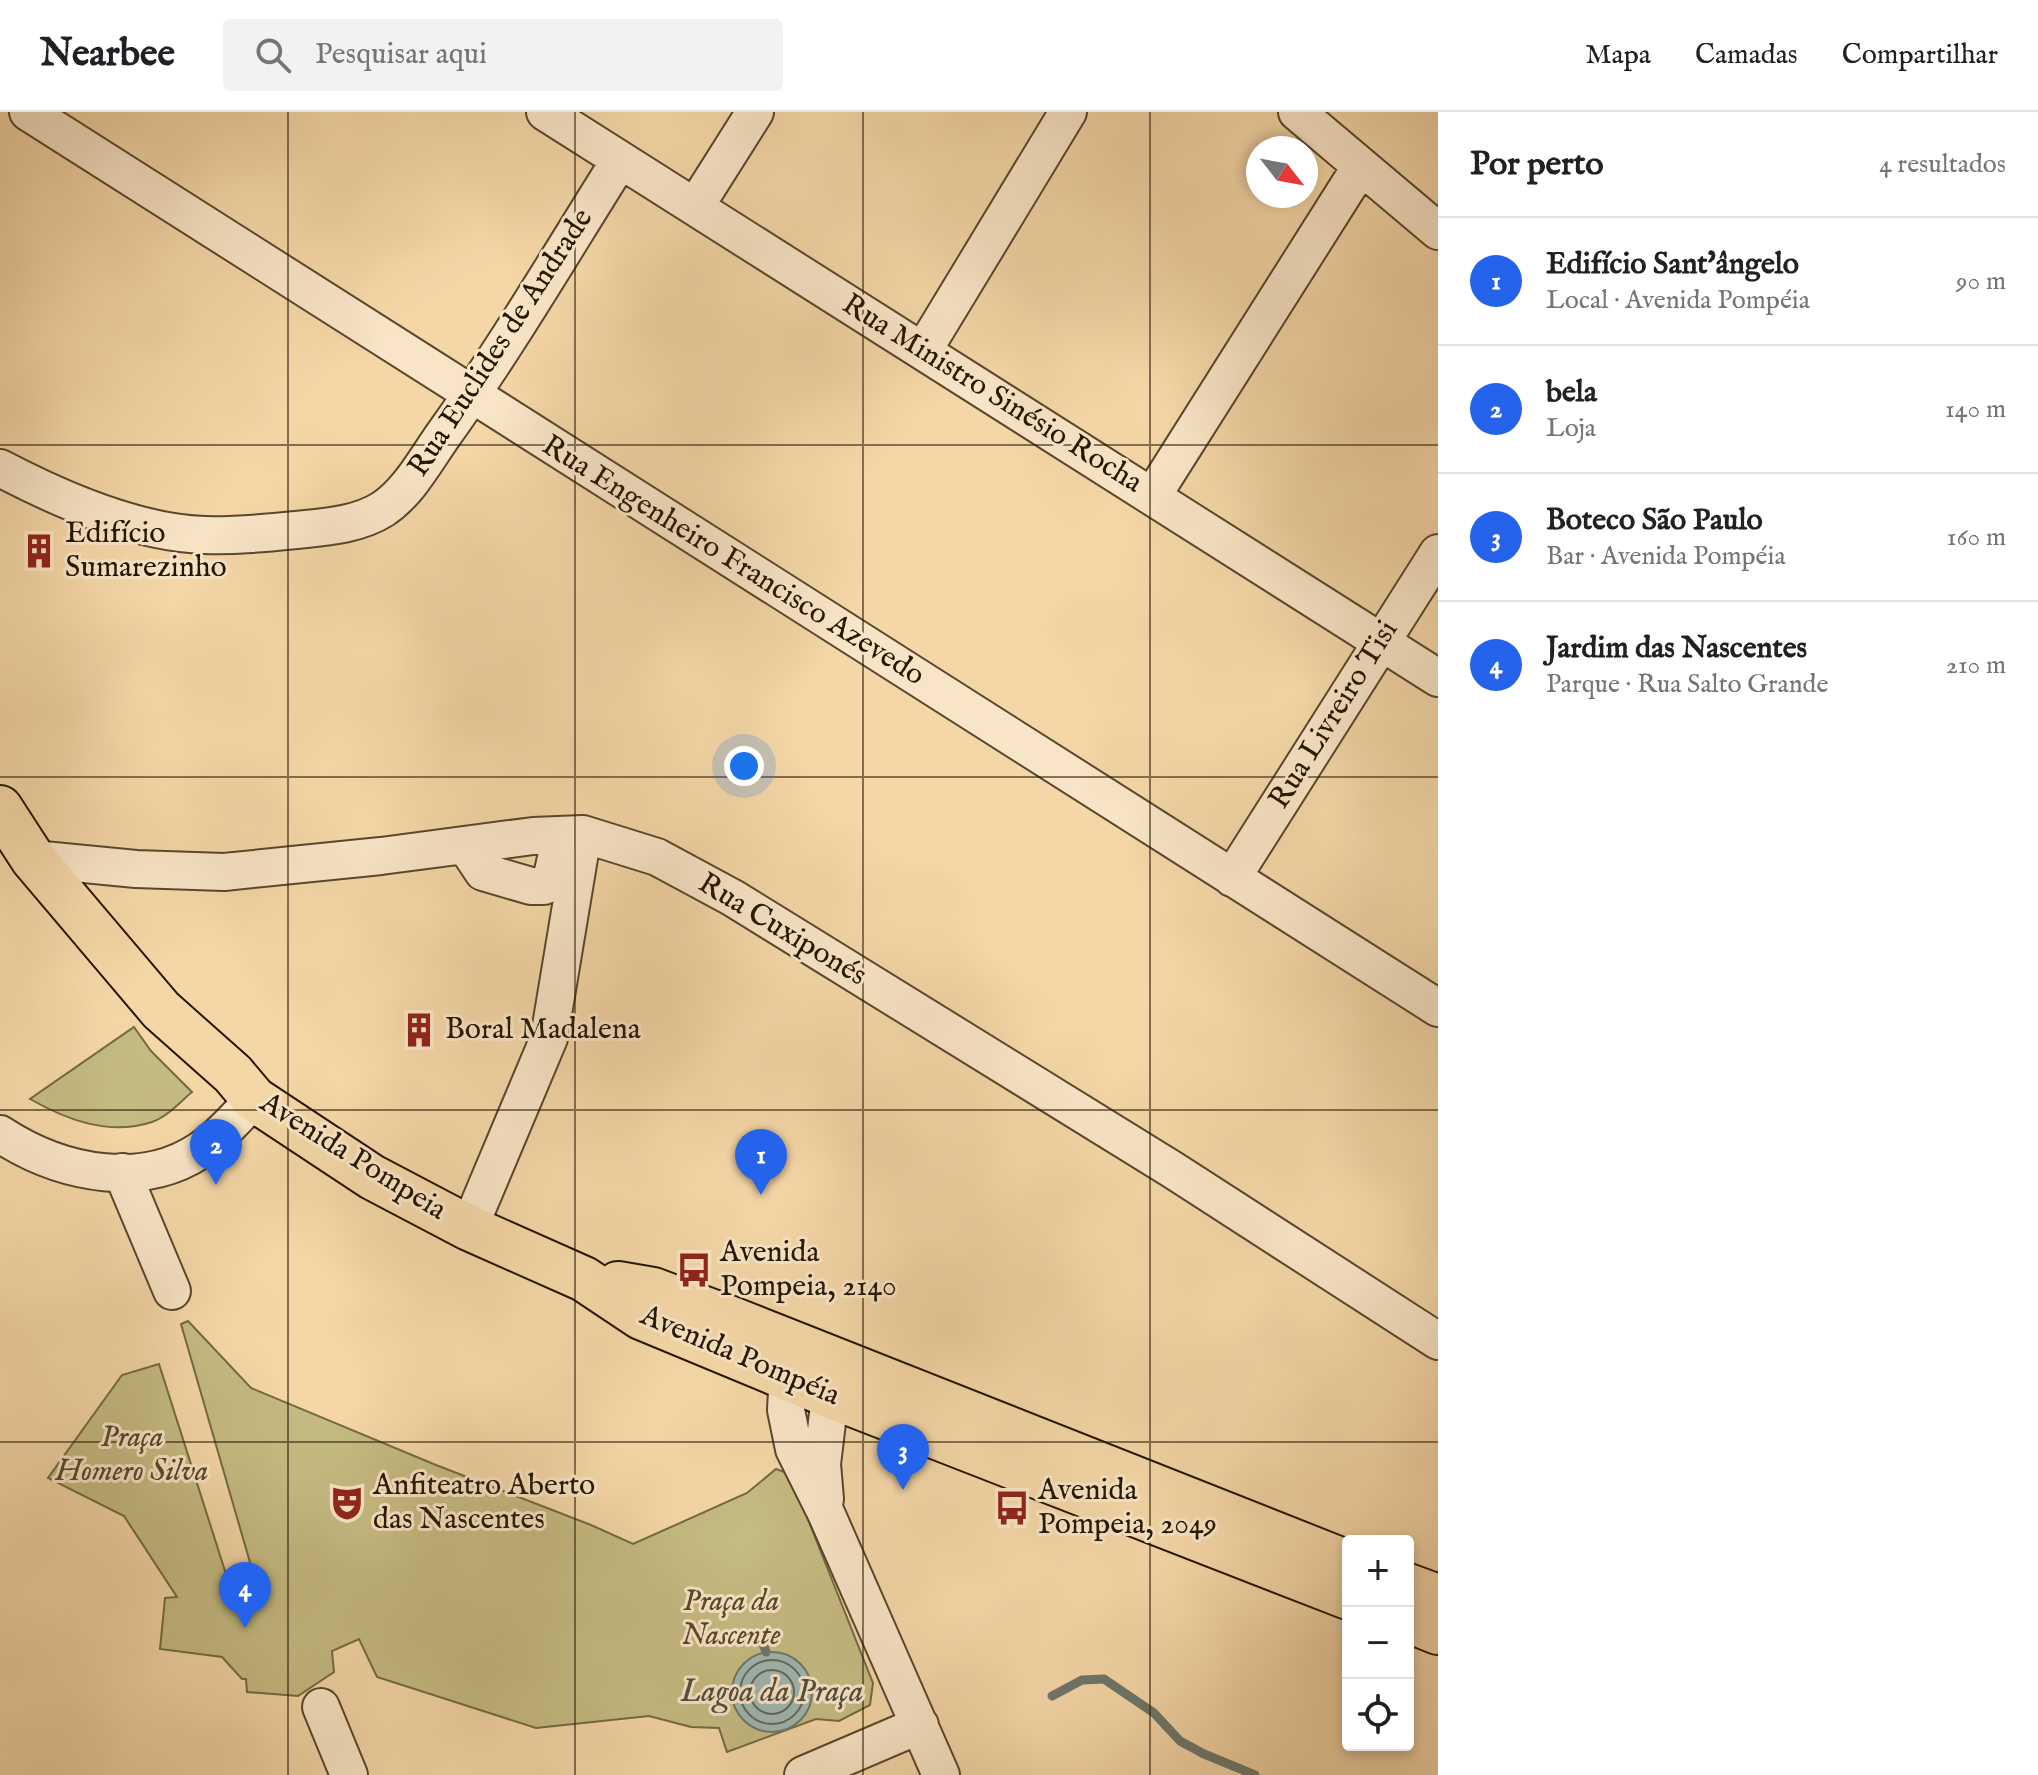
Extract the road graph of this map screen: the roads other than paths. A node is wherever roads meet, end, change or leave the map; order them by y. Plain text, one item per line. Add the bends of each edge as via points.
1 (28, 112) edge
2 (545, 112) edge
3 (755, 112) edge
4 (1068, 112) edge
5 (1297, 112) edge
6 (620, 160) junction
7 (1361, 166) junction
8 (695, 207) junction
9 (1438, 231) edge
10 (923, 351) junction
11 (472, 395) junction
12 (0, 468) edge
13 (1153, 495) junction
14 (1438, 553) edge
15 (1381, 641) junction
16 (1438, 678) edge
17 (0, 808) edge
18 (572, 834) junction
19 (465, 845) junction
20 (33, 859) junction
21 (1232, 878) junction
22 (1438, 1008) edge
23 (254, 1099) junction
24 (0, 1134) edge
25 (122, 1172) junction
26 (469, 1228) junction
27 (584, 1279) joint
28 (172, 1291) dead end
29 (1438, 1341) edge
30 (788, 1359) junction
31 (832, 1377) junction
32 (826, 1513) junction
33 (1342, 1561) edge
34 (1414, 1588) edge
35 (1342, 1594) edge
36 (1438, 1597) edge
37 (1414, 1622) edge
38 (1438, 1632) edge
39 (321, 1707) dead end
40 (920, 1725) junction
41 (349, 1775) edge
42 (803, 1775) edge
43 (941, 1775) edge

1 - 11 street, Rua Engenheiro Francisco Azevedo
2 - 6 street, Rua Ministro Sinésio Rocha
3 - 8 street
4 - 10 street
5 - 7 street
6 - 8 street, Rua Ministro Sinésio Rocha
6 - 11 street, Rua Euclides de Andrade
7 - 9 street
7 - 13 street
8 - 10 street, Rua Ministro Sinésio Rocha
10 - 13 street, Rua Ministro Sinésio Rocha
11 - 12 street, Rua Euclides de Andrade via 403,491 362,520 326,527 202,535 150,526 85,508
11 - 21 street, Rua Engenheiro Francisco Azevedo
13 - 15 street, Rua Ministro Sinésio Rocha
14 - 15 street, Rua Livreiro Tisi
15 - 16 street, Rua Ministro Sinésio Rocha
15 - 21 street, Rua Livreiro Tisi
17 - 20 main road, Avenida Pompeia
18 - 19 street, Rua Cuxiponés
18 - 19 street via 544,886 483,872
18 - 26 street via 549,1038
18 - 29 street, Rua Cuxiponés via 657,857 733,898
19 - 20 street, Rua Cuxiponés via 224,872
20 - 23 main road, Avenida Pompeia via 161,1010
21 - 22 street, Rua Engenheiro Francisco Azevedo
23 - 25 street via 209,1144 182,1160
23 - 26 main road, Avenida Pompeia via 372,1177
24 - 25 street via 26,1152 64,1167
25 - 28 street
26 - 27 main road, Avenida Pompeia
27 - 30 main road, Avenida Pompéia via 641,1317
30 - 31 main road, Avenida Pompéia
30 - 32 street via 786,1410 794,1449
31 - 32 street via 822,1464
31 - 33 main road, Avenida Pompéia
31 - 35 main road, Avenida Pompéia
32 - 40 street
34 - 36 main road
37 - 38 main road
39 - 41 street
40 - 42 street
40 - 43 street

